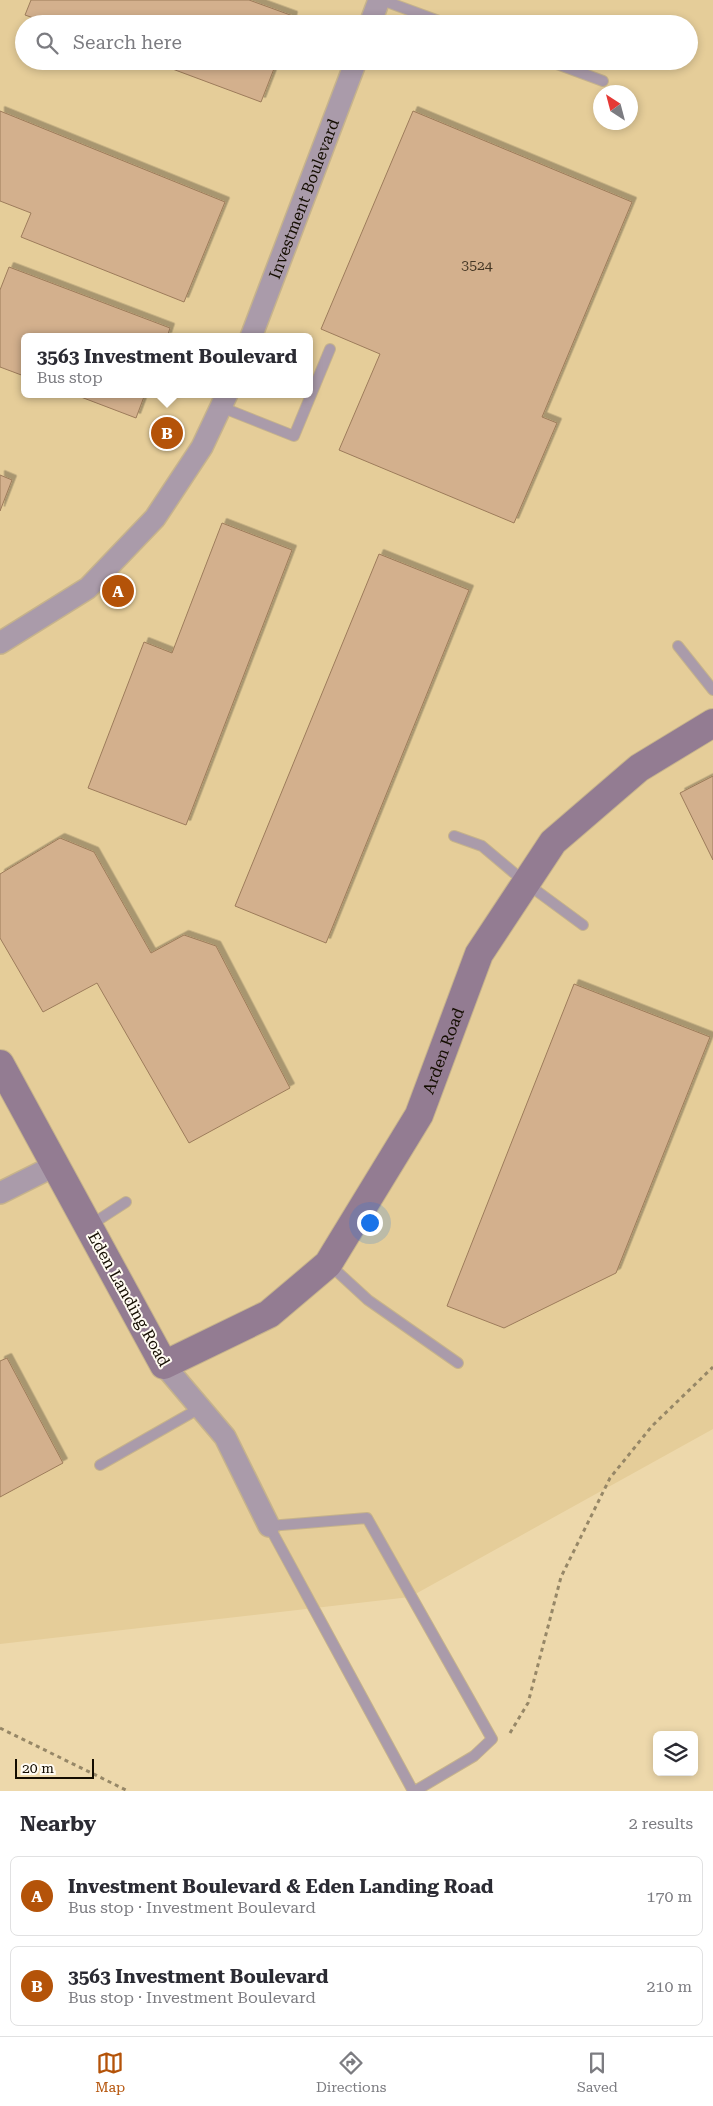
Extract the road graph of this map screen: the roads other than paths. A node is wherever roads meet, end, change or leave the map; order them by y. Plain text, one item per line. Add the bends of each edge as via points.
1 (381, 0) edge
2 (374, 15) edge
3 (422, 15) edge
4 (353, 70) edge
5 (573, 70) edge
6 (603, 81) dead end
7 (253, 333) edge
8 (330, 349) dead end
9 (313, 390) edge
10 (310, 398) edge
11 (224, 401) edge
12 (0, 643) edge
13 (678, 646) dead end
14 (713, 690) edge
15 (713, 723) edge
16 (454, 836) dead end
17 (526, 883) junction
18 (583, 925) dead end
19 (0, 1064) edge
20 (54, 1166) junction
21 (0, 1193) edge
22 (126, 1202) dead end
23 (88, 1227) junction
24 (328, 1264) junction
25 (458, 1363) dead end
26 (164, 1365) junction
27 (200, 1408) junction
28 (100, 1465) dead end
29 (269, 1526) junction
30 (414, 1791) edge

1 - 2 street
1 - 3 lane
4 - 7 street, Investment Boulevard
5 - 6 lane
8 - 9 lane
10 - 11 lane via 294,436
11 - 12 street via 202,448 155,518 88,588
13 - 14 lane
15 - 17 street, Arden Road via 639,768 574,823 553,842
16 - 17 lane via 482,846
17 - 18 lane
17 - 24 street, Arden Road via 479,954 419,1115
19 - 20 street, Eden Landing Road
20 - 21 street
20 - 23 street, Eden Landing Road
22 - 23 lane
23 - 26 street, Eden Landing Road
24 - 25 lane via 368,1300
24 - 26 street, Arden Road via 269,1314
26 - 27 street, Eden Landing Road
27 - 28 lane
27 - 29 street, Eden Landing Road via 224,1437
29 - 30 lane
29 - 30 lane via 366,1518 492,1739 474,1756

